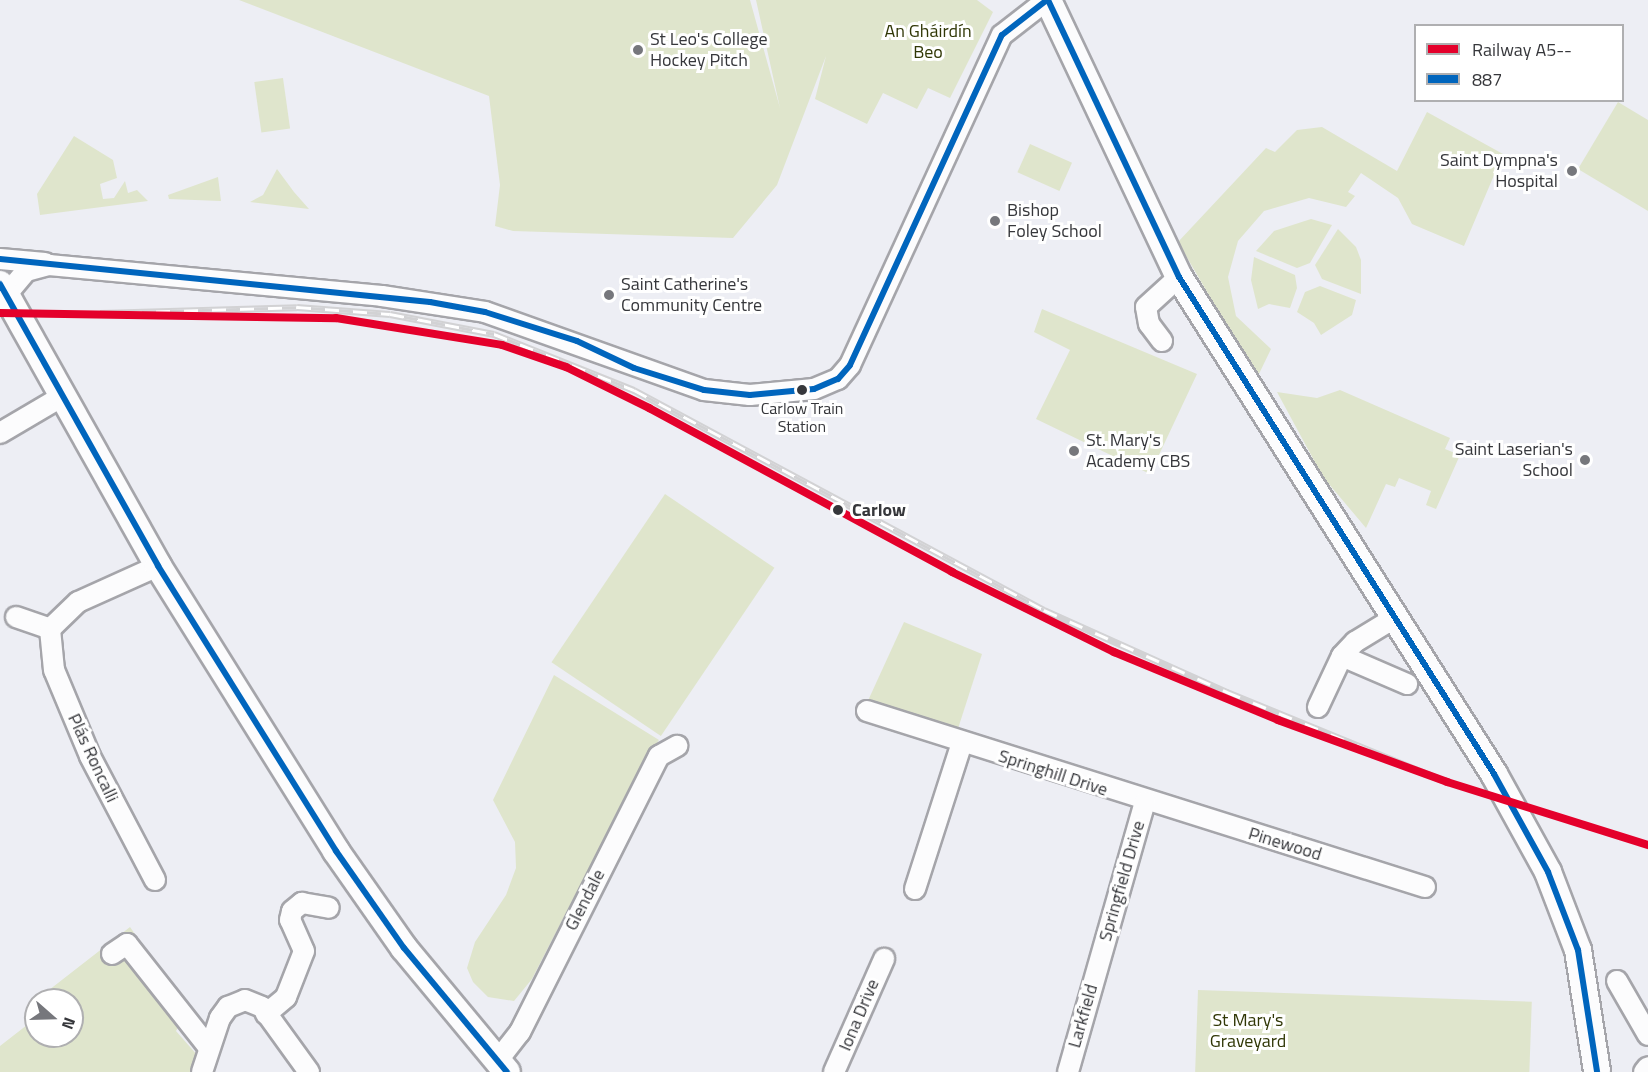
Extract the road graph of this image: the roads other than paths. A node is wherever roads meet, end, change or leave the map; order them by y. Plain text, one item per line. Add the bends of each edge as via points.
1 (1048, 0) edge
2 (0, 259) edge
3 (49, 265) junction
4 (1179, 277) junction
5 (3, 290) edge
6 (1162, 341) dead end
7 (61, 397) junction
8 (0, 433) edge
9 (158, 566) junction
10 (16, 617) dead end
11 (1396, 617) junction
12 (50, 629) junction
13 (1342, 656) junction
14 (1407, 684) dead end
15 (1318, 707) dead end
16 (867, 711) dead end
17 (962, 743) junction
18 (677, 746) dead end
19 (1145, 802) junction
20 (155, 880) dead end
21 (1425, 887) dead end
22 (915, 889) dead end
23 (329, 908) dead end
24 (112, 954) dead end
25 (884, 958) dead end
26 (1099, 960) joint
27 (1617, 981) dead end
28 (266, 1014) junction
29 (1648, 1035) edge
30 (209, 1048) junction
31 (502, 1066) edge
32 (1648, 1067) edge
33 (202, 1072) edge
34 (309, 1072) edge
35 (834, 1072) edge
36 (1068, 1072) edge
37 (1597, 1072) edge
38 (1644, 1072) edge

1 - 3 street via 1002,35 850,365 838,379 814,389 750,395 704,390 634,368 577,341 485,312 430,302
1 - 4 main road
2 - 3 street
3 - 5 street via 26,271
4 - 6 street via 1146,307 1149,324
4 - 11 main road
5 - 7 main road
7 - 8 street
7 - 9 main road
9 - 12 street via 78,602
9 - 31 main road via 336,851 404,948
10 - 12 street
11 - 13 street via 1355,642
11 - 37 main road via 1494,774 1548,872 1578,950
12 - 20 street, Plás Roncalli via 54,670 85,746
13 - 14 street
13 - 15 street
16 - 17 street, Springhill Drive
17 - 19 street, Springhill Drive
17 - 22 street
18 - 31 street, Glendale via 659,756
19 - 21 street, Pinewood
19 - 26 street, Springfield Drive
23 - 28 street via 302,903 292,911 290,920 304,951 285,997
24 - 30 street via 127,944
25 - 35 street, Iona Drive
26 - 36 street, Larkfield
27 - 29 street
28 - 30 street via 254,1003 236,1001 220,1018
28 - 34 street
30 - 33 street
32 - 38 street

